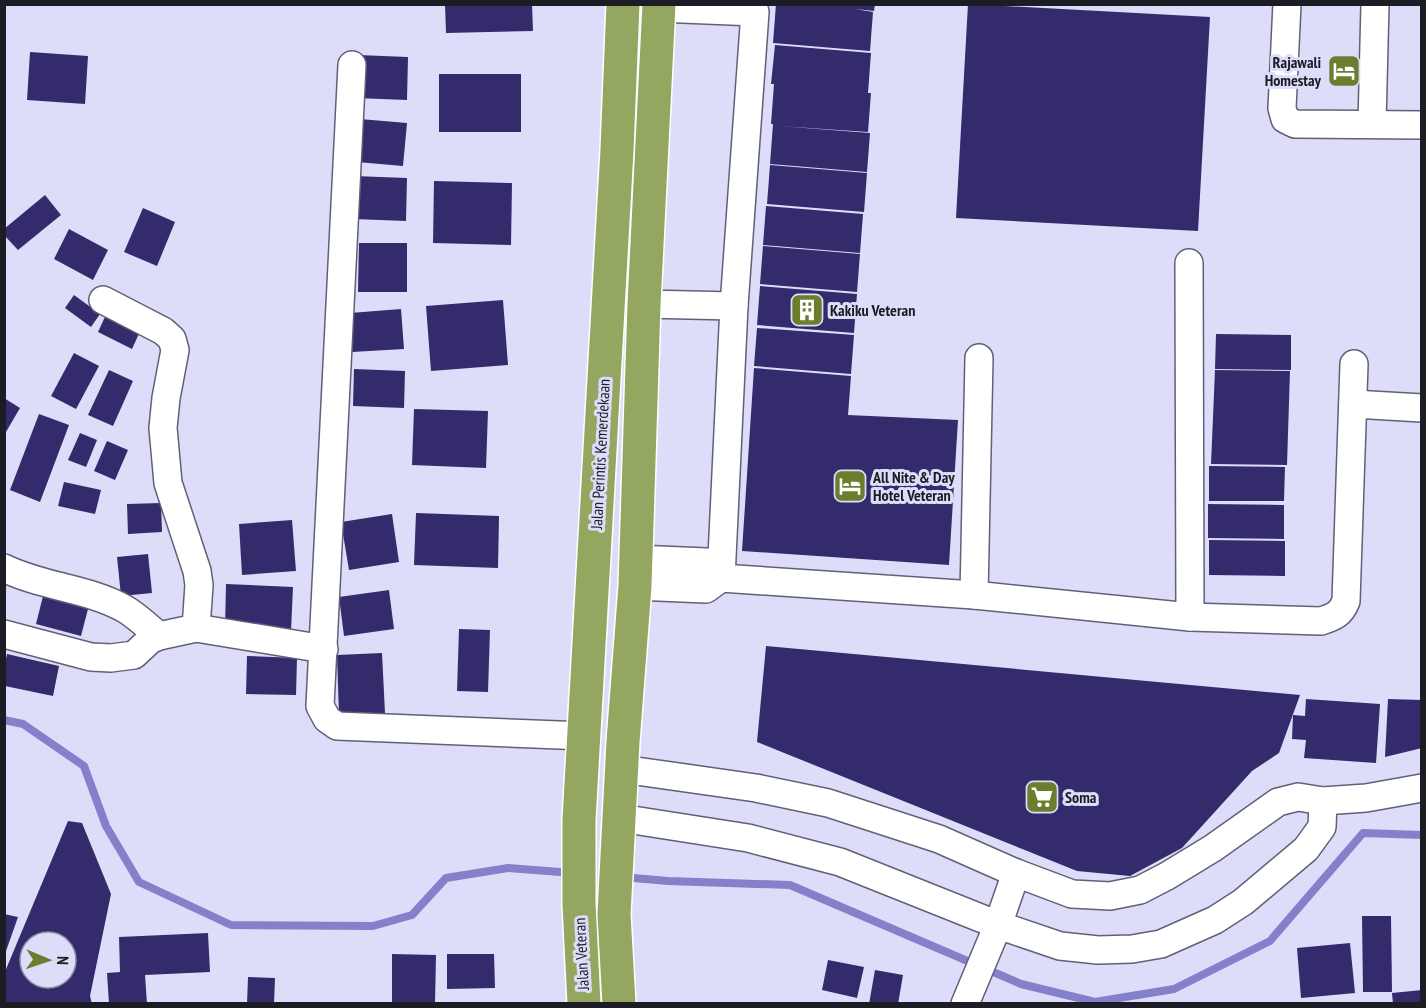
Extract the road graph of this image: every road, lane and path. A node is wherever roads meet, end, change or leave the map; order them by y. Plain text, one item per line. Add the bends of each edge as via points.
1 (623, 4) edge
2 (1287, 4) edge
3 (1375, 4) edge
4 (659, 6) edge
5 (352, 65) dead end
6 (1372, 124) junction
7 (1422, 125) edge
8 (1189, 263) dead end
9 (103, 300) dead end
10 (644, 304) junction
11 (734, 306) junction
12 (979, 358) dead end
13 (1354, 364) dead end
14 (1353, 404) junction
15 (1422, 408) edge
16 (4, 568) edge
17 (635, 573) junction
18 (721, 578) junction
19 (974, 594) junction
20 (1190, 617) junction
21 (196, 628) junction
22 (4, 634) edge
23 (159, 636) junction
24 (324, 649) junction
25 (585, 736) junction
26 (623, 753) junction
27 (1422, 788) edge
28 (1323, 801) junction
29 (619, 821) junction
30 (1016, 873) junction
31 (579, 904) joint
32 (993, 934) junction
33 (584, 1004) edge
34 (619, 1004) edge
35 (965, 1004) edge

1 - 25 highway, Jalan Perintis Kemerdekaan
2 - 6 street via 1282,108 1286,119 1295,124
3 - 6 street
4 - 10 highway
4 - 11 street via 755,12
5 - 24 street
6 - 7 street
8 - 20 street
9 - 21 street via 164,331 172,339 175,350 163,428 168,483 197,571
10 - 11 street
10 - 17 highway
11 - 18 street
12 - 19 street
13 - 14 street
14 - 15 street
14 - 20 street via 1346,601 1342,611 1321,621
16 - 23 street via 126,609
17 - 18 street via 706,562
17 - 26 highway
18 - 19 street
19 - 20 street
21 - 23 street
21 - 24 street
22 - 23 street via 91,657 111,658 134,655
24 - 25 street via 320,706 337,726
25 - 26 highway
25 - 31 highway, Jalan Perintis Kemerdekaan
26 - 29 highway
26 - 30 street via 828,803 939,839
27 - 28 street
28 - 30 street via 1298,797 1278,802 1213,848 1140,890 1110,896 1072,894
28 - 32 street via 1322,827 1306,849 1244,902 1161,944 1098,950
29 - 32 street via 748,838 840,862
29 - 34 highway via 614,914
30 - 32 street
31 - 33 highway, Jalan Veteran
32 - 35 street

